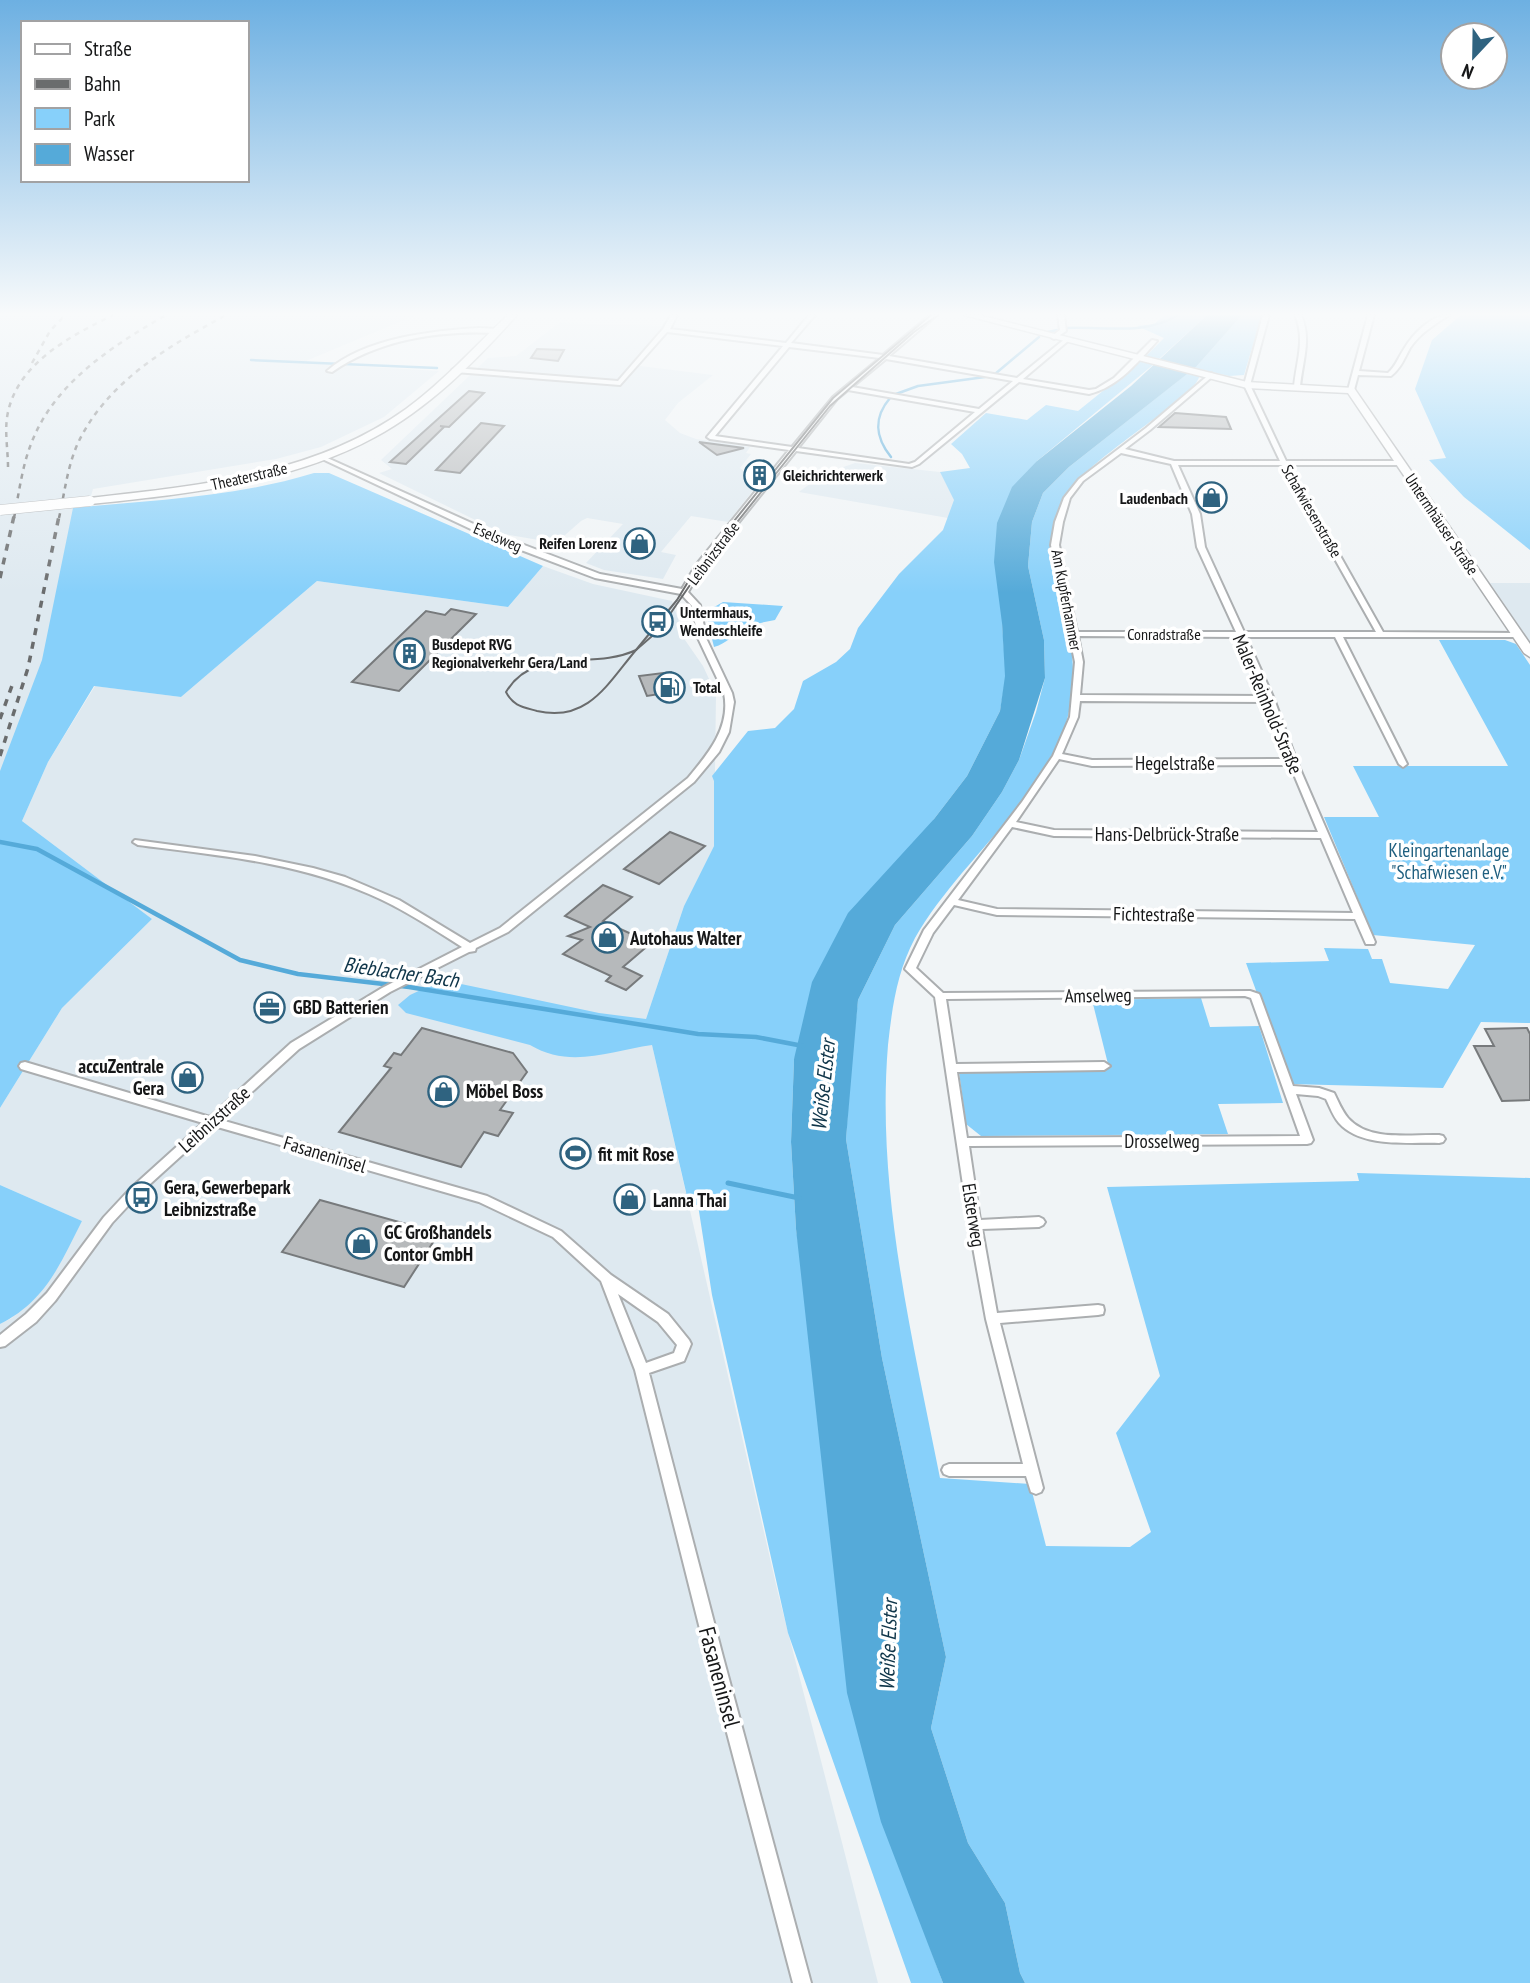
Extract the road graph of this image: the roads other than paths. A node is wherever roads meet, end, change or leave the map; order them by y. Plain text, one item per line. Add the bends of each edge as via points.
1 (413, 408) edge
2 (735, 408) edge
3 (829, 408) edge
4 (959, 408) edge
5 (983, 408) edge
6 (1171, 408) edge
7 (1258, 408) edge
8 (1363, 408) edge
9 (979, 411) junction
10 (794, 449) junction
11 (1119, 450) junction
12 (321, 457) junction
13 (1174, 463) junction
14 (1286, 463) junction
15 (1400, 463) junction
16 (0, 510) edge
17 (684, 592) junction
18 (1073, 634) junction
19 (1239, 635) junction
20 (1338, 635) junction
21 (1381, 635) junction
22 (1519, 635) junction
23 (1530, 653) edge
24 (1077, 698) junction
25 (1270, 699) junction
26 (1057, 756) junction
27 (1293, 762) junction
28 (1404, 764) dead end
29 (1010, 824) junction
30 (1325, 835) junction
31 (138, 842) dead end
32 (950, 901) junction
33 (1360, 916) junction
34 (1370, 942) dead end
35 (471, 949) junction
36 (940, 996) junction
37 (1255, 996) joint
38 (25, 1066) dead end
39 (1104, 1066) dead end
40 (953, 1068) junction
41 (1288, 1090) junction
42 (212, 1119) junction
43 (1439, 1139) dead end
44 (963, 1142) junction
45 (1039, 1222) dead end
46 (975, 1225) junction
47 (606, 1278) junction
48 (1098, 1310) dead end
49 (992, 1319) junction
50 (0, 1342) edge
51 (642, 1370) junction
52 (949, 1470) dead end
53 (1031, 1470) junction
54 (1036, 1488) dead end
55 (802, 1983) edge

1 - 12 main road, Theaterstraße via 386,427
2 - 10 street via 710,437
3 - 10 street, Leibnizstraße
4 - 9 street
5 - 9 street
6 - 11 street, Am Kupferhammer
7 - 14 street, Schafwiesenstraße
8 - 15 main road, Untermhäuser Straße
9 - 10 street via 910,466
10 - 17 street, Leibnizstraße
11 - 13 street
11 - 18 street, Am Kupferhammer via 1081,480 1059,522 1055,545
12 - 16 main road, Theaterstraße, bridge via 216,485
12 - 17 street, Eselsweg via 495,537 598,576
13 - 14 street
13 - 19 street, Maler-Reinhold-Straße via 1196,514 1200,547
14 - 15 street
14 - 21 street, Schafwiesenstraße
15 - 22 main road, Untermhäuser Straße
17 - 35 street, Leibnizstraße via 696,605 702,638 730,702 725,732 716,750 674,794 533,908
18 - 19 street, Conradstraße
18 - 24 street, Am Kupferhammer via 1079,662
19 - 20 street, Conradstraße
19 - 25 street, Maler-Reinhold-Straße
20 - 21 street, Conradstraße
20 - 28 street
21 - 22 street, Conradstraße
22 - 23 main road, Untermhäuser Straße
24 - 25 street
24 - 26 street, Am Kupferhammer
25 - 27 street, Maler-Reinhold-Straße
26 - 27 street, Hegelstraße via 1092,763
26 - 29 street, Am Kupferhammer
27 - 30 street, Maler-Reinhold-Straße
29 - 30 street, Hans-Delbrück-Straße via 1054,833
29 - 32 street, Am Kupferhammer
30 - 33 street, Maler-Reinhold-Straße
31 - 35 street via 275,862 331,877 401,905
32 - 33 street, Fichtestraße via 997,912
32 - 36 street, Am Kupferhammer via 910,969
33 - 34 street, Maler-Reinhold-Straße
35 - 42 street, Leibnizstraße via 386,990 295,1046
36 - 37 street, Amselweg
36 - 40 street, Elsterweg
37 - 41 street, Drosselweg
38 - 42 street, Fasaneninsel
39 - 40 street
40 - 44 street, Elsterweg
41 - 43 street via 1330,1096 1343,1121 1370,1136
41 - 44 street, Drosselweg via 1307,1140
42 - 47 street, Fasaneninsel via 483,1199 557,1234
42 - 50 street, Leibnizstraße via 135,1191 51,1297
44 - 46 street, Elsterweg
45 - 46 street
46 - 49 street, Elsterweg
47 - 51 street, Fasaneninsel
47 - 51 street, Fasaneninsel via 663,1318 684,1344 679,1357
48 - 49 street
49 - 53 street, Elsterweg
51 - 55 street, Fasaneninsel
52 - 53 street
53 - 54 street, Elsterweg

